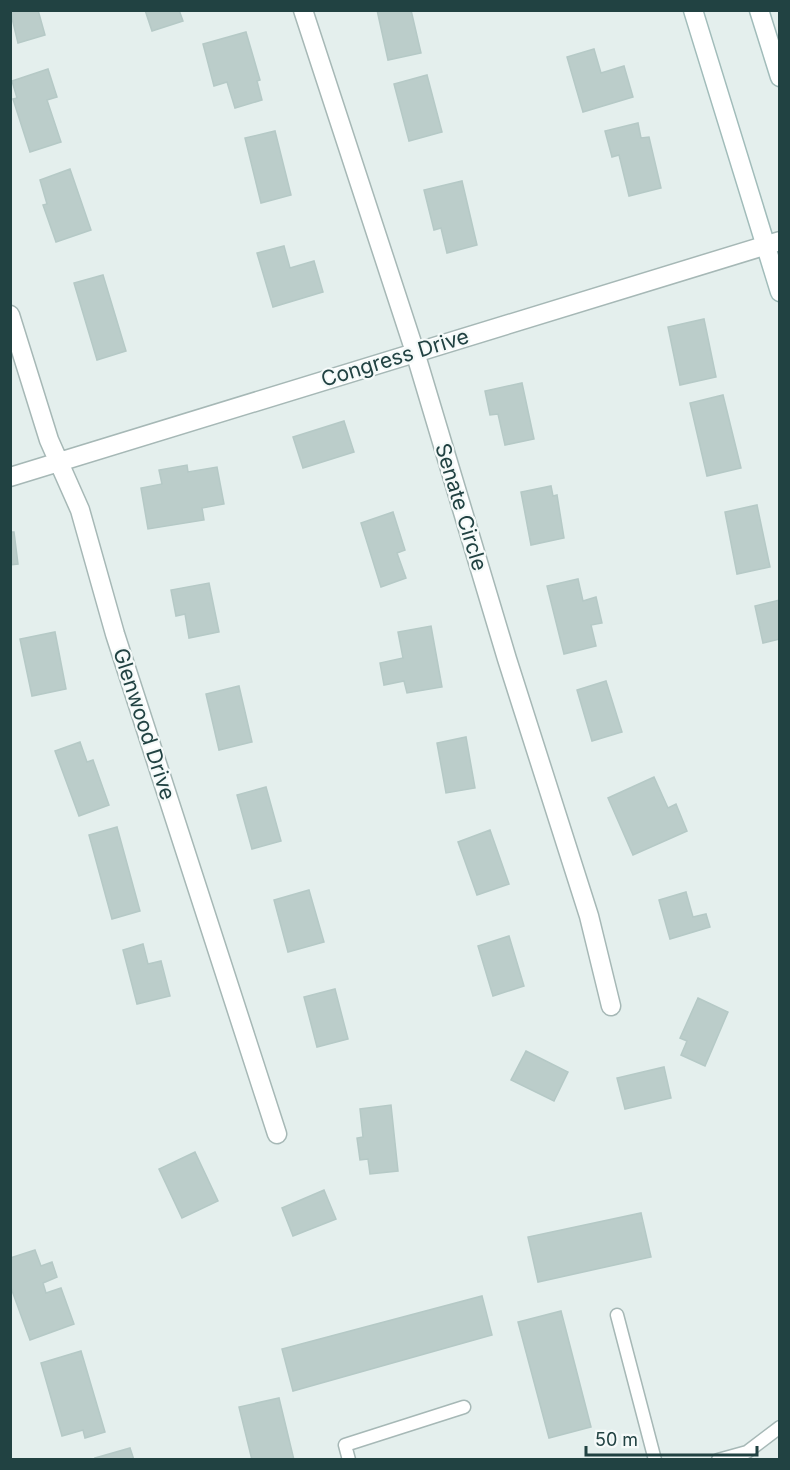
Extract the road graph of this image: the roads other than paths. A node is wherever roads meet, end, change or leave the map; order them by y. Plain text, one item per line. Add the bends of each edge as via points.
1 (303, 10) edge
2 (693, 10) edge
3 (759, 10) edge
4 (777, 57) edge
5 (780, 76) edge
6 (772, 243) edge
7 (780, 292) edge
8 (10, 315) edge
9 (415, 352) junction
10 (59, 462) junction
11 (10, 477) edge
12 (611, 1006) dead end
13 (277, 1134) dead end
14 (617, 1315) dead end
15 (464, 1407) dead end
16 (780, 1427) edge
17 (350, 1460) edge
18 (655, 1460) edge
19 (718, 1460) edge

1 - 9 street, Senate Circle
2 - 6 street
3 - 4 street
4 - 5 street
6 - 7 street
6 - 9 street, Congress Drive
8 - 10 street, Glenwood Drive
9 - 10 street, Congress Drive
9 - 12 street, Senate Circle via 589,916
10 - 11 street, Congress Drive
10 - 13 street, Glenwood Drive via 80,510 119,646
14 - 18 lane
15 - 17 lane via 345,1445
16 - 19 lane via 747,1452

